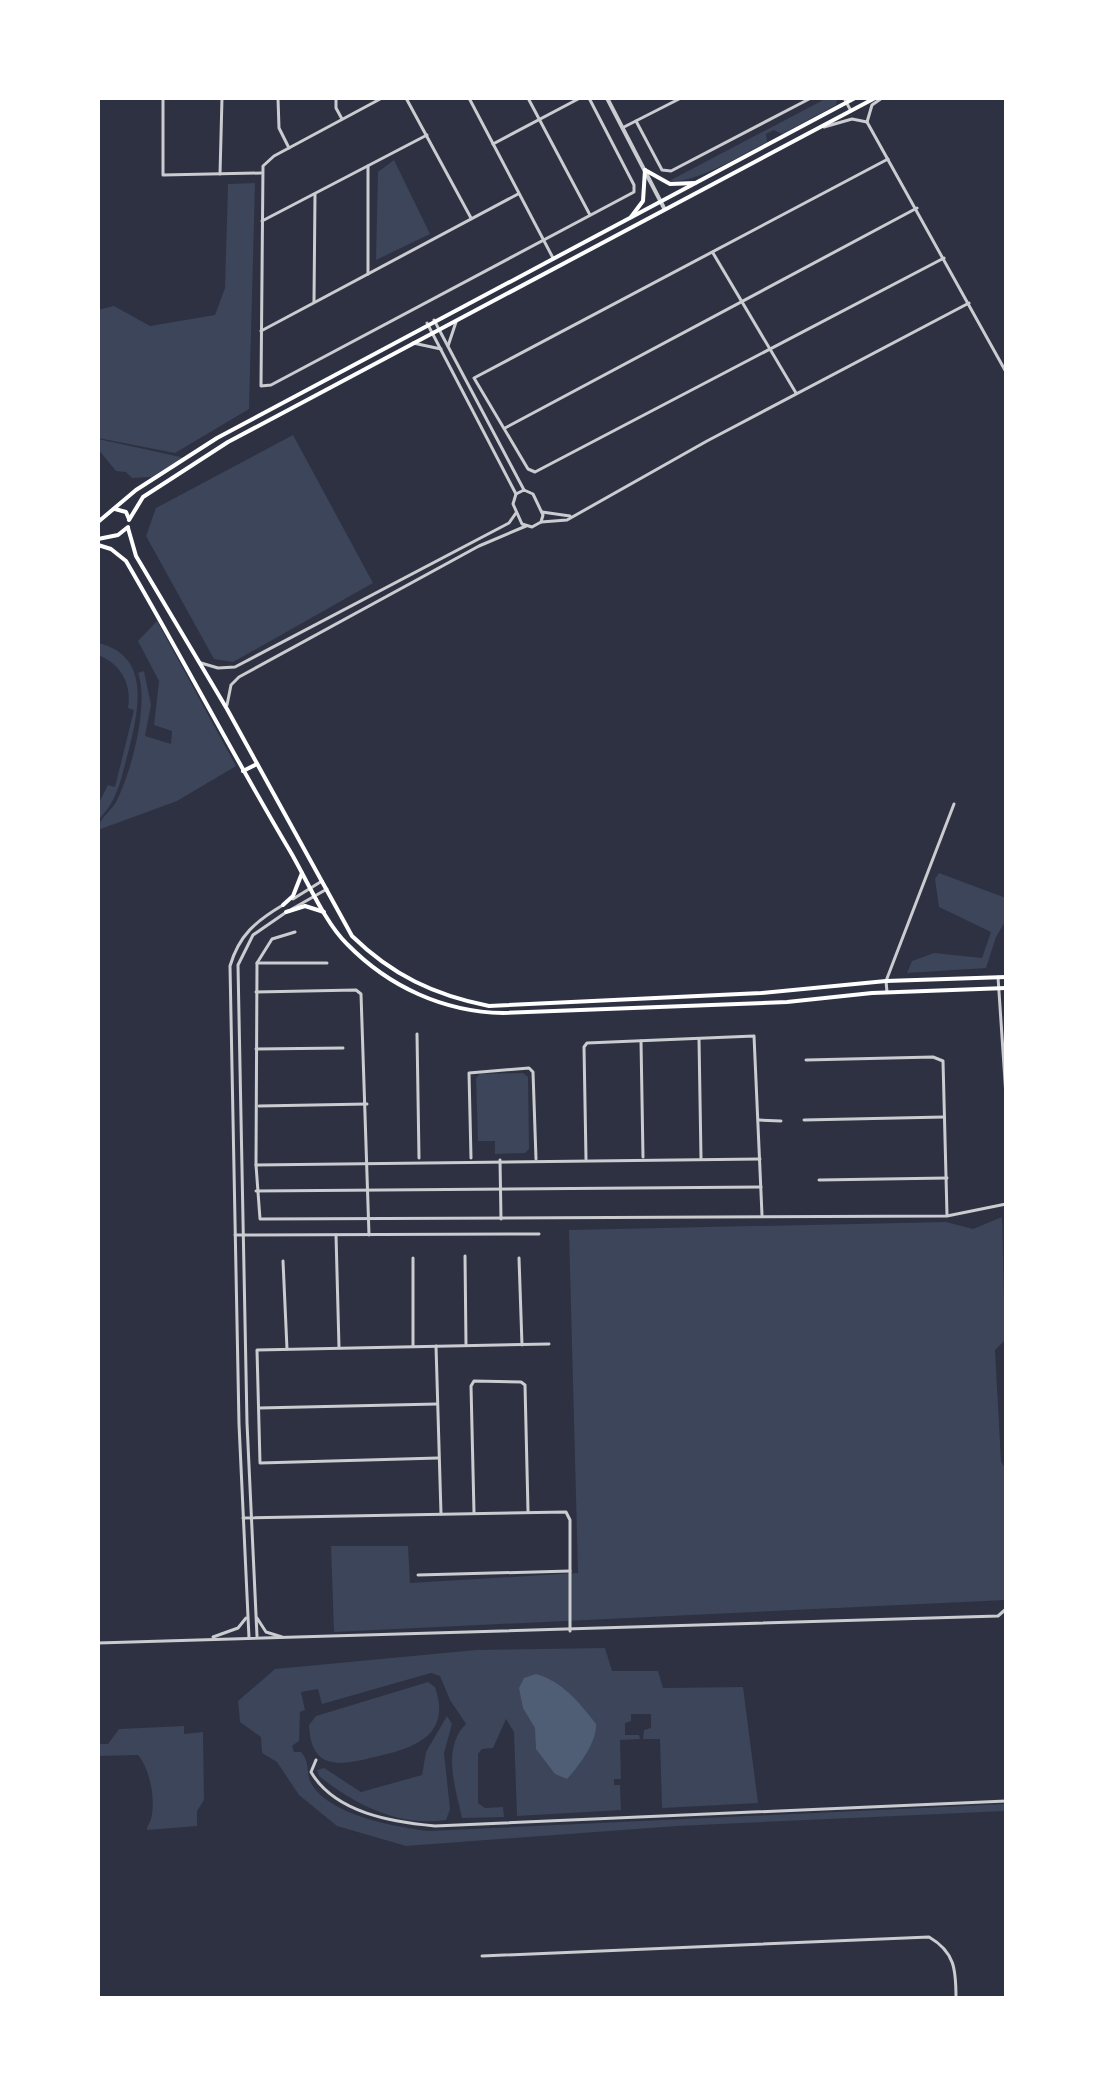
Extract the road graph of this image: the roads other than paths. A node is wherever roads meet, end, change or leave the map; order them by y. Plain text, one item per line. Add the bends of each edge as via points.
1 (163, 98) edge
2 (222, 98) edge
3 (278, 98) edge
4 (336, 98) edge
5 (382, 98) edge
6 (406, 98) edge
7 (469, 98) edge
8 (528, 98) edge
9 (580, 98) edge
10 (589, 98) edge
11 (607, 98) edge
12 (665, 98) edge
13 (681, 98) edge
14 (811, 98) edge
15 (855, 98) edge
16 (875, 98) edge
17 (882, 98) edge
18 (845, 100) edge
19 (668, 104) junction
20 (851, 111) junction
21 (342, 119) junction
22 (540, 119) junction
23 (636, 121) junction
24 (867, 122) junction
25 (623, 128) junction
26 (817, 128) junction
27 (427, 135) junction
28 (493, 144) junction
29 (289, 148) junction
30 (888, 159) junction
31 (368, 166) junction
32 (645, 170) junction
33 (263, 173) junction
34 (220, 175) junction
35 (698, 183) junction
36 (315, 194) junction
37 (518, 194) junction
38 (662, 205) junction
39 (917, 208) junction
40 (590, 216) junction
41 (472, 219) junction
42 (262, 221) junction
43 (626, 221) junction
44 (543, 240) junction
45 (713, 253) junction
46 (553, 258) junction
47 (944, 258) junction
48 (368, 274) junction
49 (314, 302) junction
50 (742, 302) junction
51 (969, 303) junction
52 (457, 319) junction
53 (434, 320) junction
54 (427, 323) junction
55 (438, 329) junction
56 (261, 331) junction
57 (432, 333) junction
58 (412, 343) junction
59 (448, 347) junction
60 (441, 349) junction
61 (770, 349) junction
62 (1006, 372) edge
63 (796, 393) junction
64 (505, 428) junction
65 (524, 490) junction
66 (516, 494) junction
67 (113, 509) junction
68 (542, 512) junction
69 (516, 513) junction
70 (570, 516) junction
71 (129, 520) junction
72 (98, 522) edge
73 (541, 522) junction
74 (526, 526) junction
75 (128, 528) junction
76 (98, 539) edge
77 (98, 545) edge
78 (198, 662) junction
79 (227, 709) junction
80 (257, 764) junction
81 (243, 771) junction
82 (954, 804) dead end
83 (302, 871) junction
84 (322, 881) junction
85 (312, 887) junction
86 (327, 889) junction
87 (316, 895) junction
88 (283, 905) junction
89 (286, 912) junction
90 (327, 913) junction
91 (256, 921) junction
92 (262, 927) junction
93 (295, 932) dead end
94 (257, 963) junction
95 (327, 963) dead end
96 (998, 977) junction
97 (1006, 977) edge
98 (886, 981) junction
99 (999, 988) junction
100 (1006, 988) edge
101 (254, 992) junction
102 (887, 992) junction
103 (417, 1034) dead end
104 (699, 1039) junction
105 (641, 1041) junction
106 (343, 1048) dead end
107 (256, 1049) junction
108 (1004, 1053) edge
109 (806, 1060) dead end
110 (1006, 1096) edge
111 (367, 1104) junction
112 (257, 1106) junction
113 (946, 1117) junction
114 (759, 1120) junction
115 (804, 1120) dead end
116 (781, 1121) dead end
117 (701, 1158) junction
118 (536, 1159) junction
119 (586, 1159) junction
120 (643, 1159) junction
121 (760, 1159) junction
122 (419, 1160) junction
123 (471, 1160) junction
124 (500, 1160) junction
125 (367, 1161) junction
126 (256, 1165) junction
127 (947, 1178) junction
128 (819, 1180) dead end
129 (761, 1187) junction
130 (501, 1188) junction
131 (368, 1190) junction
132 (256, 1191) junction
133 (1006, 1204) edge
134 (947, 1216) junction
135 (762, 1217) junction
136 (501, 1219) junction
137 (369, 1221) junction
138 (539, 1234) dead end
139 (235, 1235) junction
140 (243, 1235) junction
141 (336, 1235) junction
142 (369, 1235) junction
143 (465, 1256) dead end
144 (413, 1258) dead end
145 (519, 1258) dead end
146 (283, 1261) dead end
147 (549, 1344) dead end
148 (522, 1345) junction
149 (413, 1346) junction
150 (436, 1346) junction
151 (466, 1346) junction
152 (339, 1347) junction
153 (287, 1349) junction
154 (437, 1404) junction
155 (259, 1408) junction
156 (438, 1458) junction
157 (528, 1512) junction
158 (474, 1513) junction
159 (441, 1514) junction
160 (243, 1518) junction
161 (251, 1518) junction
162 (570, 1571) junction
163 (418, 1575) dead end
164 (1006, 1609) edge
165 (247, 1615) junction
166 (255, 1615) junction
167 (570, 1631) junction
168 (209, 1638) junction
169 (249, 1638) junction
170 (257, 1638) junction
171 (288, 1639) junction
172 (98, 1643) edge
173 (316, 1760) dead end
174 (1006, 1801) edge
175 (482, 1956) dead end
176 (956, 1998) edge

1 - 34 street via 161,171 167,177
2 - 34 street
3 - 29 street via 278,122
4 - 21 street
5 - 21 street
6 - 27 street
7 - 28 street
8 - 22 street
9 - 22 street
10 - 40 street via 634,185 634,192
11 - 25 street
12 - 19 street
13 - 19 street
14 - 23 street via 671,171 662,170
15 - 18 main road
16 - 20 main road
17 - 24 street via 872,105
18 - 20 street
18 - 35 main road
19 - 23 street
20 - 26 main road
21 - 29 street
22 - 28 street
22 - 40 street
23 - 25 street
24 - 26 street via 852,119
24 - 30 street
25 - 32 street
26 - 38 main road
27 - 31 street
27 - 41 street
28 - 37 street
29 - 33 street via 267,160
30 - 39 street
30 - 45 street
31 - 36 street
31 - 48 street
32 - 35 main road via 670,184
32 - 38 street
32 - 43 main road via 643,201
33 - 34 street
33 - 42 street
35 - 38 main road
36 - 42 street
36 - 49 street
37 - 41 street
37 - 44 street
38 - 43 main road
38 - 52 main road
39 - 47 street
39 - 50 street
40 - 44 street
41 - 48 street
42 - 56 street
43 - 46 main road
44 - 46 street
44 - 56 street via 265,386 258,383
45 - 50 street
45 - 64 street via 474,378
46 - 53 main road
47 - 51 street
47 - 61 street
48 - 49 street
49 - 56 street
50 - 61 street
50 - 64 street
51 - 62 street
51 - 63 street
52 - 55 main road
52 - 59 street
53 - 54 main road
53 - 55 street
54 - 57 street
54 - 67 main road via 217,438
55 - 57 main road
55 - 59 street
57 - 58 main road
57 - 60 street
58 - 60 street
58 - 71 main road via 228,442 143,497
59 - 65 street
60 - 66 street
61 - 63 street
61 - 64 street via 535,472 528,469
63 - 70 street
65 - 66 street
65 - 68 street via 533,494
66 - 69 street
67 - 71 main road via 122,509
67 - 72 main road
68 - 70 street
68 - 73 street
69 - 74 street
69 - 78 street via 509,523 235,667
70 - 73 street via 561,522
71 - 75 main road
73 - 74 street
74 - 79 street via 479,546 239,677 231,685
75 - 76 main road
75 - 78 main road via 136,556
77 - 81 main road via 126,561
78 - 79 main road
79 - 80 main road
80 - 81 main road
80 - 84 main road
81 - 83 main road
82 - 98 street
83 - 85 main road
83 - 88 main road via 293,896
84 - 85 street
84 - 86 main road
85 - 87 main road
85 - 88 street
86 - 87 street
86 - 98 main road via 352,936 379,962 412,983 489,1006 761,993
87 - 89 street
87 - 90 main road
88 - 91 street
89 - 90 main road via 305,906
89 - 92 street
90 - 102 main road via 344,941 376,971 410,992 471,1013 787,1002
91 - 92 street
91 - 139 street via 230,966
92 - 140 street via 238,965
93 - 94 street via 272,939
94 - 95 street
94 - 101 street
96 - 97 main road
96 - 98 main road
96 - 99 street
98 - 102 street
99 - 100 main road
99 - 102 main road
99 - 108 street
101 - 107 street
101 - 111 street via 359,992
103 - 122 street
104 - 105 street
104 - 114 street via 754,1036
104 - 117 street
105 - 119 street via 584,1047
105 - 120 street
106 - 107 street
107 - 112 street
108 - 110 street
109 - 113 street via 933,1057 945,1064
111 - 112 street
111 - 125 street
112 - 126 street
113 - 115 street
113 - 127 street
114 - 116 street
114 - 121 street
117 - 120 street
117 - 121 street
118 - 119 street
118 - 123 street via 529,1068 469,1073
118 - 124 street
119 - 120 street
121 - 129 street
122 - 123 street
122 - 125 street
123 - 124 street
124 - 130 street
125 - 126 street
125 - 131 street
126 - 132 street
127 - 128 street
127 - 134 street
129 - 130 street
129 - 135 street
130 - 131 street
130 - 136 street
131 - 132 street
131 - 137 street
132 - 137 street via 257,1215 263,1220
133 - 134 street
134 - 135 street
135 - 136 street
136 - 137 street
137 - 142 street
138 - 142 street
139 - 140 street
139 - 160 street
140 - 141 street
140 - 161 street
141 - 142 street
141 - 152 street
143 - 151 street
144 - 149 street
145 - 148 street
146 - 153 street
147 - 148 street
148 - 151 street
149 - 150 street
149 - 152 street
150 - 151 street
150 - 154 street
152 - 153 street
153 - 155 street via 257,1350
154 - 155 street
154 - 156 street
155 - 156 street via 260,1463
156 - 159 street
157 - 158 street
157 - 158 street via 525,1385 474,1381
157 - 162 street via 560,1510 568,1515
158 - 159 street
159 - 161 street
160 - 161 street
160 - 165 street
161 - 166 street
162 - 163 street
162 - 167 street
164 - 167 street via 998,1616
165 - 168 street via 238,1628
165 - 169 street
166 - 170 street
166 - 171 street via 266,1632
167 - 171 street
168 - 169 street
168 - 172 street
169 - 170 street
170 - 171 street
173 - 174 street via 311,1772 317,1781 369,1815 435,1826
175 - 176 street via 929,1937 954,1959

